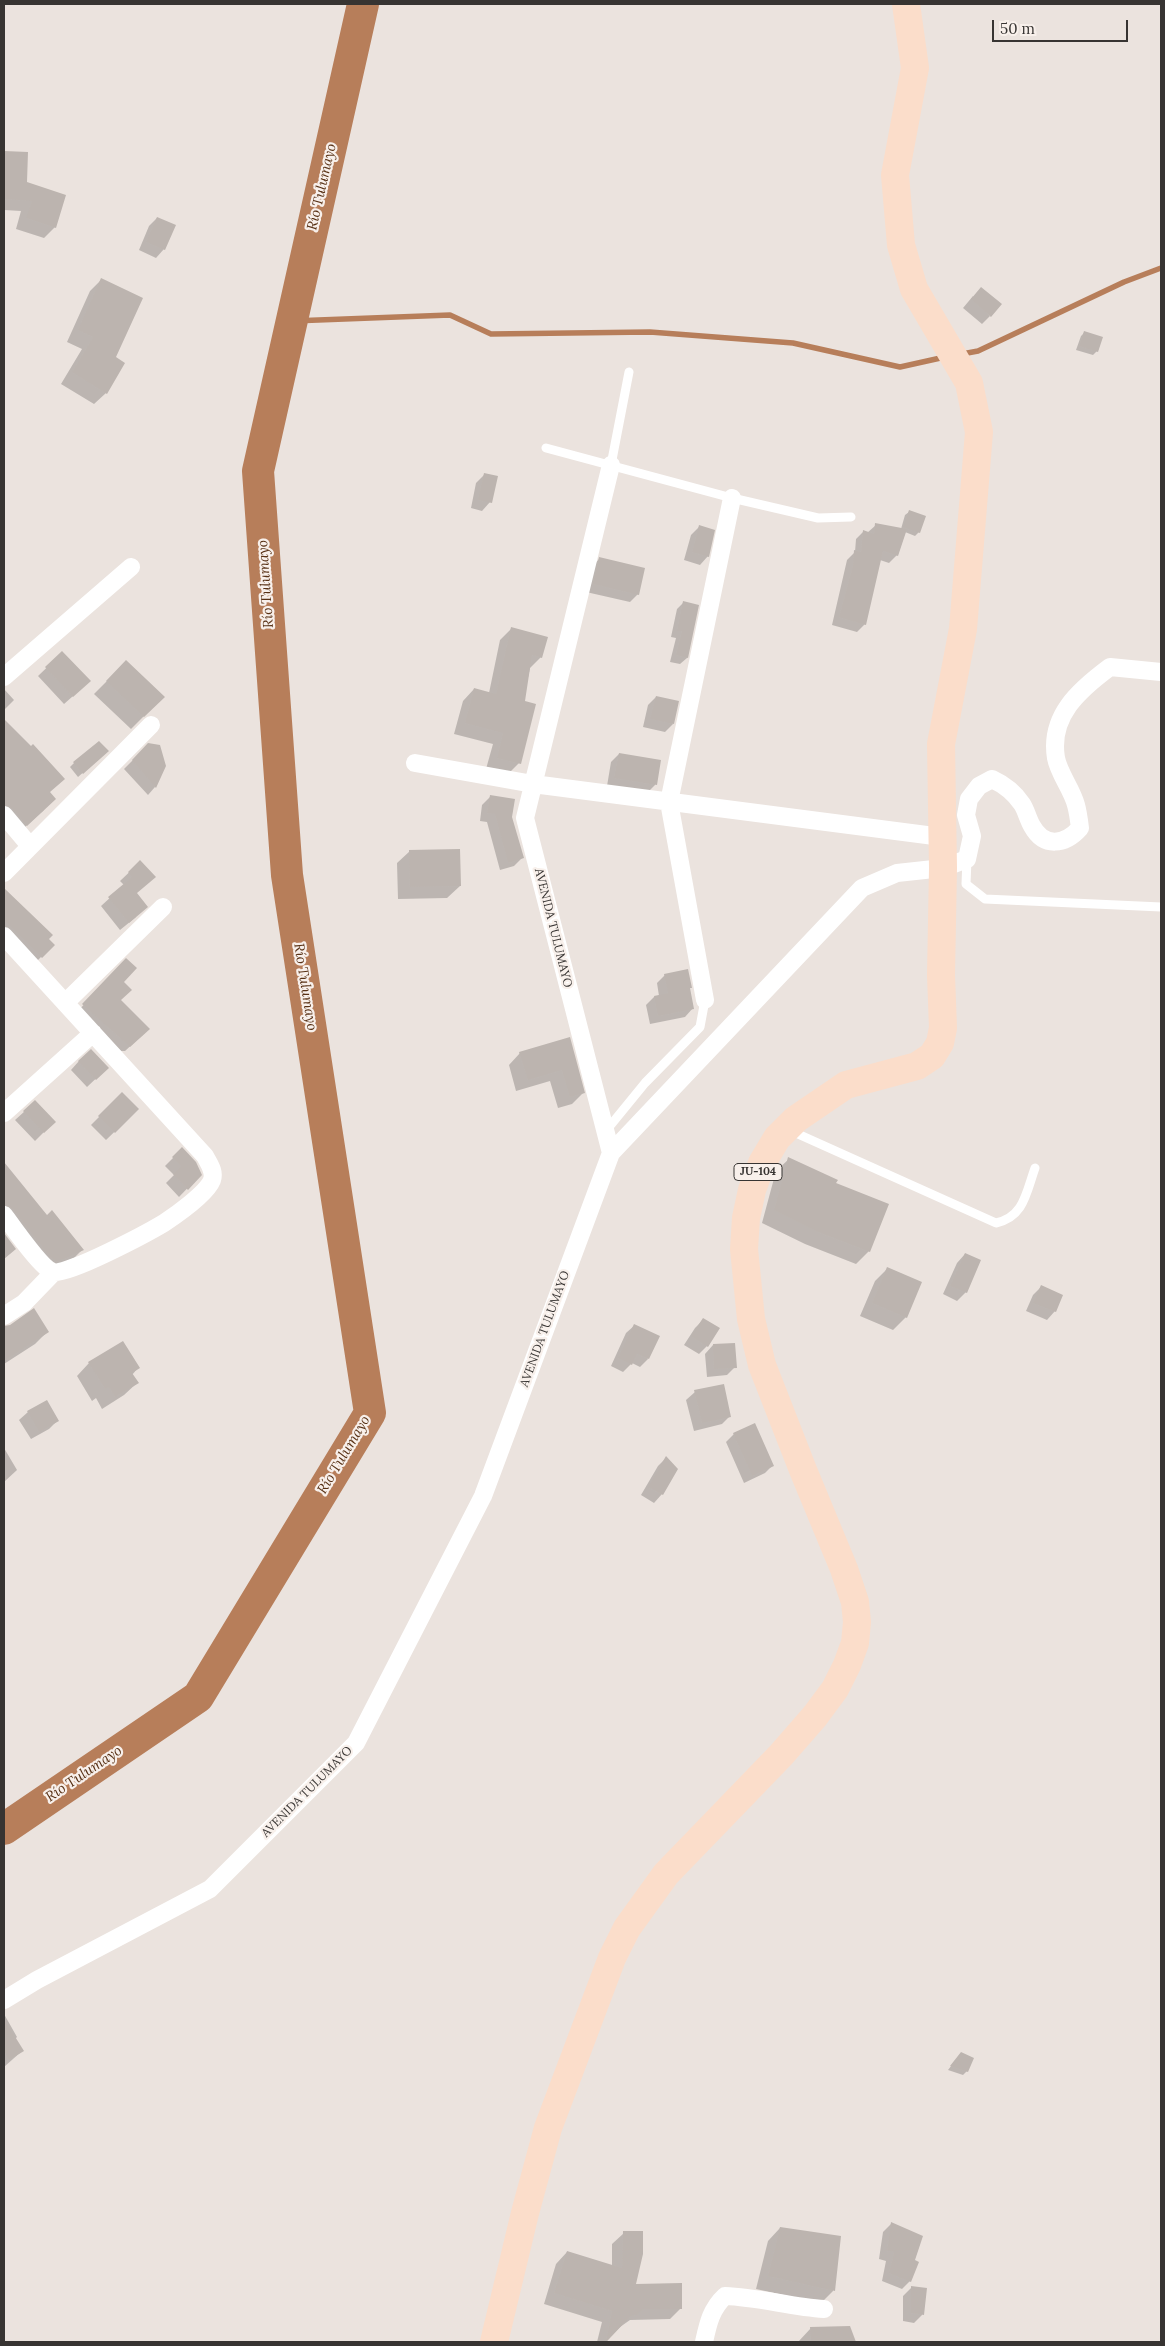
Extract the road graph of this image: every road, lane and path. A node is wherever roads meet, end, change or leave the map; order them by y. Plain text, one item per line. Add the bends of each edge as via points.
1 (906, 4) edge
2 (629, 372) dead end
3 (546, 448) dead end
4 (610, 465) junction
5 (732, 498) junction
6 (851, 517) dead end
7 (131, 567) dead end
8 (1161, 672) edge
9 (4, 676) edge
10 (151, 725) dead end
11 (415, 763) dead end
12 (534, 784) junction
13 (669, 802) junction
14 (4, 815) edge
15 (942, 837) junction
16 (30, 846) junction
17 (955, 864) junction
18 (4, 872) edge
19 (163, 907) dead end
20 (1161, 907) edge
21 (4, 936) edge
22 (705, 1000) joint
23 (65, 1003) junction
24 (93, 1033) junction
25 (4, 1113) edge
26 (787, 1129) junction
27 (605, 1132) junction
28 (610, 1153) junction
29 (1035, 1168) dead end
30 (4, 1215) edge
31 (54, 1272) junction
32 (4, 1316) edge
33 (4, 2000) edge
34 (824, 2310) dead end
35 (494, 2342) edge
36 (704, 2342) edge

1 - 15 main road, JU-104 via 915,68 895,175 901,245 914,289 970,383 979,432 963,629 941,744
2 - 4 lane
3 - 4 lane
4 - 5 lane
4 - 12 street, AVENIDA TULUMAYO
5 - 6 lane via 818,518
5 - 13 street
7 - 9 street
8 - 17 street via 1110,667 1084,686 1064,710 1056,733 1056,759 1076,805 1080,828 1071,838 1053,842 1041,836 1007,786 992,779 979,786 969,799 966,815 972,836
10 - 16 street
11 - 12 street
12 - 13 street
12 - 27 street, AVENIDA TULUMAYO via 526,818
13 - 15 street
13 - 22 street
14 - 16 street
15 - 17 main road, JU-104
16 - 18 street
17 - 20 lane via 966,884 984,898
17 - 26 main road, JU-104 via 941,975 943,1028 940,1043 932,1056 917,1066 846,1085 819,1102
17 - 28 street via 897,872 862,888
19 - 23 street
21 - 23 street
22 - 27 lane via 700,1027 661,1065
23 - 24 street
24 - 25 street
24 - 31 street via 204,1156 213,1170 212,1181 163,1223 65,1272
26 - 29 lane via 996,1223 1009,1220 1020,1210
26 - 35 main road, JU-104 via 777,1138 762,1163 752,1190 744,1249 746,1282 762,1365 844,1569 854,1602 857,1622 855,1643 835,1689 815,1716 666,1874 619,1943 548,2128
27 - 28 street, AVENIDA TULUMAYO
28 - 33 street, AVENIDA TULUMAYO via 483,1496 356,1743 210,1889
30 - 31 street via 44,1266
31 - 32 street via 24,1303
34 - 36 street via 725,2296 712,2312

